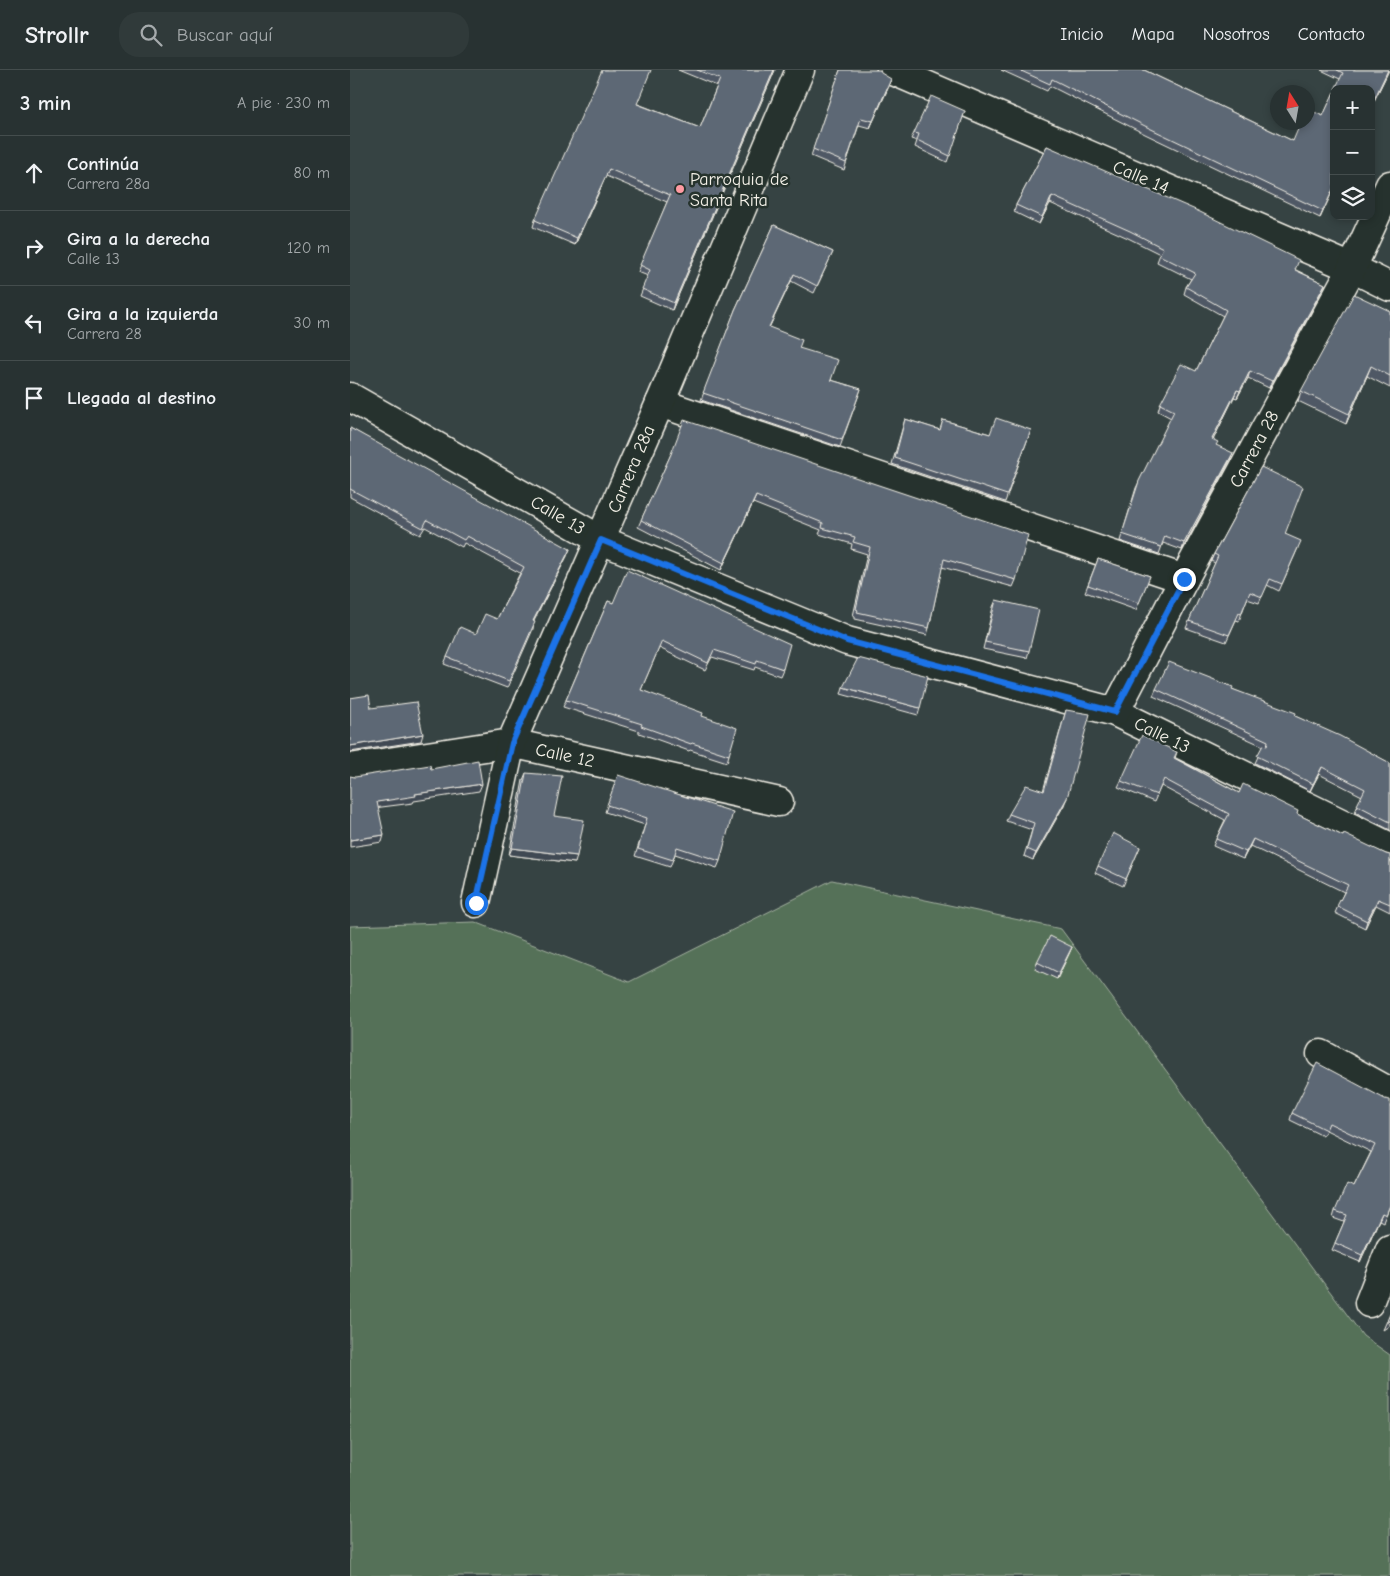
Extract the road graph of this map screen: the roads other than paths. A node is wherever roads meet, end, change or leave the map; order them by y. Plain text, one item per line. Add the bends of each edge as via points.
1 (800, 70) edge
2 (891, 70) edge
3 (1390, 185) edge
4 (1352, 268) junction
5 (1390, 287) edge
6 (350, 396) edge
7 (660, 402) junction
8 (601, 540) junction
9 (1184, 579) junction
10 (1115, 712) junction
11 (512, 743) junction
12 (350, 768) edge
13 (779, 802) dead end
14 (1390, 848) edge
15 (476, 903) dead end
16 (1321, 1054) dead end
17 (1390, 1092) edge
18 (1390, 1249) edge
19 (1368, 1302) dead end

1 - 7 street, Carrera 28a
2 - 4 street, Calle 14
3 - 4 street, Carrera 28
4 - 5 street, Calle 14
4 - 9 street, Carrera 28
6 - 8 street, Calle 13
7 - 8 street, Carrera 28a
7 - 9 street
8 - 10 street, Calle 13 via 847,641
8 - 11 street, Carrera 28a
9 - 10 street, Carrera 28
10 - 14 street, Calle 13
11 - 12 street, Calle 12
11 - 13 street, Calle 12
11 - 15 street, Carrera 28a
16 - 17 street
18 - 19 street

